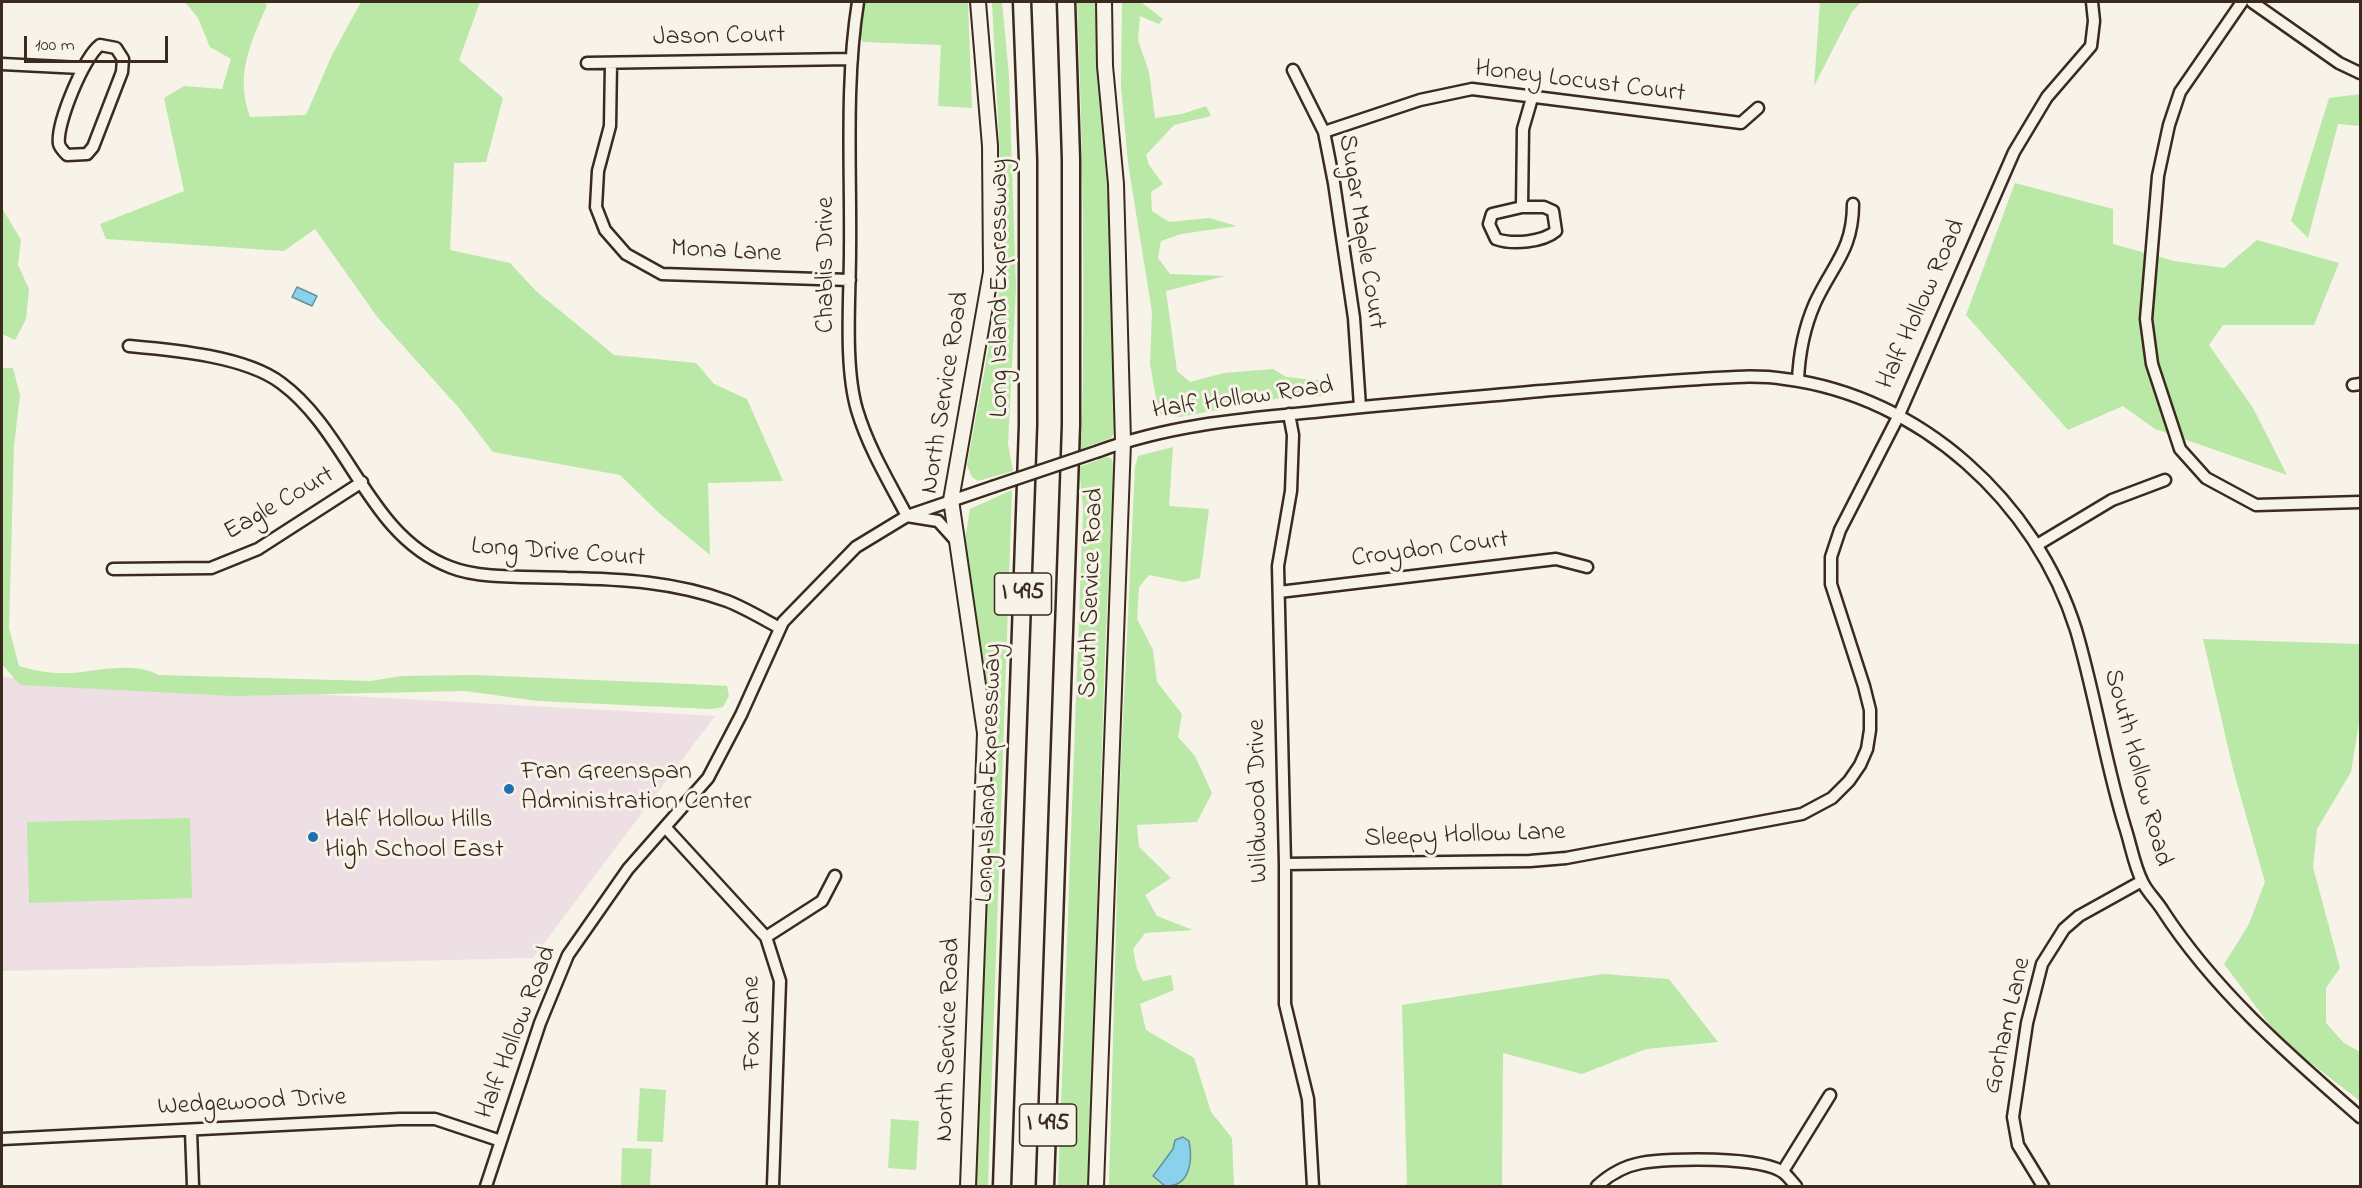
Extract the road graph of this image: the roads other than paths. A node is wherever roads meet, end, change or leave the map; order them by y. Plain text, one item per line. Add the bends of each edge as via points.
1 (858, 2) edge
2 (978, 2) edge
3 (1022, 2) edge
4 (1066, 2) edge
5 (1104, 2) edge
6 (2092, 2) edge
7 (2242, 2) edge
8 (2252, 2) edge
9 (852, 59) junction
10 (587, 63) dead end
11 (611, 63) junction
12 (2, 64) edge
13 (81, 68) junction
14 (1293, 70) dead end
15 (2361, 73) edge
16 (1532, 98) junction
17 (1758, 108) dead end
18 (1324, 132) junction
19 (1853, 204) dead end
20 (1521, 207) junction
21 (850, 280) junction
22 (129, 345) dead end
23 (1798, 381) junction
24 (1360, 407) junction
25 (1289, 414) junction
26 (1898, 417) junction
27 (1123, 442) junction
28 (2165, 480) dead end
29 (362, 482) junction
30 (951, 500) junction
31 (2361, 502) edge
32 (908, 516) junction
33 (957, 542) junction
34 (2037, 545) junction
35 (1587, 567) dead end
36 (113, 569) dead end
37 (1279, 592) junction
38 (780, 628) junction
39 (666, 828) junction
40 (1285, 864) junction
41 (835, 876) dead end
42 (2142, 881) junction
43 (766, 937) junction
44 (1830, 1095) dead end
45 (2361, 1117) edge
46 (191, 1131) junction
47 (2, 1139) edge
48 (501, 1141) junction
49 (1783, 1172) junction
50 (193, 1186) edge
51 (486, 1186) edge
52 (773, 1186) edge
53 (968, 1186) edge
54 (1002, 1186) edge
55 (1045, 1186) edge
56 (1096, 1186) edge
57 (1313, 1186) edge
58 (1597, 1186) edge
59 (1796, 1186) edge
60 (2043, 1186) edge

1 - 9 street, Chablis Drive
2 - 30 main road, North Service Road via 990,146 991,272
3 - 54 highway, Long Island Expressway / I 495 via 1028,182 1028,425
4 - 55 highway, I 495 via 1072,215 1071,425
5 - 27 main road, South Service Road via 1105,66 1116,184
6 - 26 street, Half Hollow Road via 2091,46 2047,97 2014,152
7 - 31 street via 2180,92 2169,125 2158,176 2146,319 2152,364 2180,449 2206,478 2256,505
8 - 15 street via 2339,63
9 - 11 street, Jason Court
9 - 21 street, Chablis Drive
10 - 11 street, Jason Court
11 - 21 street, Mona Lane via 610,126 598,171 596,207 605,230 626,254 662,274
12 - 13 street
13 - 13 street via 91,51 100,45 116,48 123,59 122,72 93,147 78,157 67,155 59,146 59,132
14 - 18 street, Sugar Maple Court
16 - 17 street, Honey Locust Court via 1741,123
16 - 18 street, Honey Locust Court via 1472,89 1450,92
16 - 20 street via 1523,129
18 - 24 street, Sugar Maple Court via 1349,283
19 - 23 street via 1853,227 1847,248 1815,303 1805,329
20 - 20 street via 1492,214 1489,224 1496,239 1505,242 1548,238 1556,231 1553,211
21 - 32 street, Chablis Drive via 856,408
22 - 29 street, Long Drive Court via 235,361 280,382 319,418
23 - 24 street, Half Hollow Road via 1754,376
23 - 26 street, Half Hollow Road via 1864,400
24 - 25 street, Half Hollow Road
25 - 27 street, Half Hollow Road via 1239,418
25 - 37 street, Wildwood Drive via 1293,435 1291,491 1278,566
26 - 34 street, South Hollow Road via 1932,435 1970,465 2006,502
26 - 40 street, Sleepy Hollow Lane via 1840,530 1831,557 1832,584 1870,710 1867,749 1849,781 1832,798 1802,814 1681,838 1530,861
27 - 30 street, Half Hollow Road, bridge
27 - 56 main road, South Service Road
28 - 34 street via 2112,500
29 - 36 street, Eagle Court via 258,549 211,568
29 - 38 street, Long Drive Court via 401,537 450,567 508,576 645,582 684,588 730,602
30 - 32 street, Half Hollow Road
30 - 33 main road, North Service Road
32 - 33 street via 938,521
32 - 38 street, Half Hollow Road via 856,547
33 - 53 main road, North Service Road via 985,734
34 - 42 street, South Hollow Road via 2075,627 2114,789
35 - 37 street, Croydon Court via 1556,559
37 - 40 street, Wildwood Drive
38 - 39 street, Half Hollow Road via 708,778
39 - 43 street, Fox Lane
39 - 48 street, Half Hollow Road via 628,869 568,955 540,1023
40 - 57 street, Wildwood Drive via 1285,1004 1308,1099
41 - 43 street via 822,901
42 - 45 street, South Hollow Road via 2178,935 2267,1036
42 - 60 street, Gorham Lane via 2079,916 2064,929 2042,964 2027,1023 2013,1117 2018,1145
43 - 52 street, Fox Lane via 780,981
44 - 49 street
46 - 47 street, Wedgewood Drive
46 - 48 street, Wedgewood Drive via 435,1119
46 - 50 street
48 - 51 street, Half Hollow Road
49 - 58 street via 1752,1162 1640,1163 1611,1174
49 - 59 street

